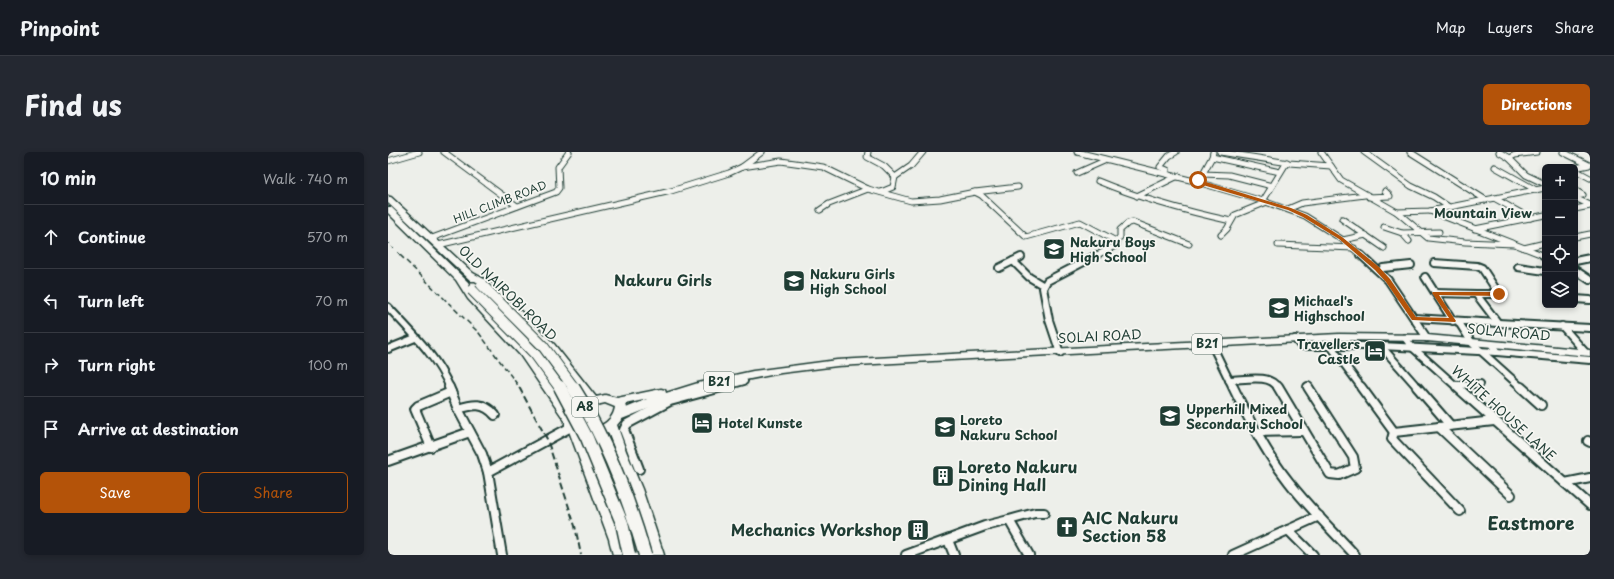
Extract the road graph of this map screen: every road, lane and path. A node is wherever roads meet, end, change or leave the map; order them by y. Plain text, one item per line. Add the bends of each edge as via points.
1 (419, 152) edge
2 (444, 152) edge
3 (569, 152) edge
4 (762, 152) edge
5 (868, 152) edge
6 (923, 152) edge
7 (1077, 152) edge
8 (1176, 152) edge
9 (1220, 152) edge
10 (1321, 152) edge
11 (1364, 152) edge
12 (1410, 152) edge
13 (1499, 152) edge
14 (1538, 152) edge
15 (1563, 152) edge
16 (1212, 155) edge
17 (1508, 158) junction
18 (1104, 159) junction
19 (388, 161) edge
20 (1287, 162) junction
21 (1589, 165) edge
22 (1331, 166) junction
23 (742, 167) junction
24 (1495, 167) dead end
25 (1578, 168) edge
26 (1578, 171) edge
27 (1280, 172) junction
28 (1077, 173) dead end
29 (1178, 176) junction
30 (895, 177) junction
31 (1199, 178) junction
32 (1590, 178) edge
33 (1098, 181) dead end
34 (1542, 182) edge
35 (1272, 186) junction
36 (1018, 187) dead end
37 (868, 189) junction
38 (1542, 189) edge
39 (1536, 190) junction
40 (1385, 191) dead end
41 (881, 192) junction
42 (975, 192) junction
43 (1578, 192) edge
44 (1137, 196) junction
45 (1367, 196) junction
46 (1578, 196) edge
47 (1494, 198) junction
48 (388, 199) edge
49 (1578, 199) edge
50 (1486, 200) junction
51 (1265, 201) junction
52 (1590, 205) edge
53 (517, 206) junction
54 (1449, 207) junction
55 (388, 208) edge
56 (1578, 208) edge
57 (1288, 209) junction
58 (820, 210) dead end
59 (1430, 210) junction
60 (1397, 212) junction
61 (1542, 216) edge
62 (1530, 218) junction
63 (1342, 219) dead end
64 (1231, 221) junction
65 (1384, 227) dead end
66 (1475, 229) junction
67 (1439, 232) dead end
68 (1402, 233) junction
69 (1420, 233) junction
70 (1590, 234) edge
71 (1366, 235) junction
72 (1221, 236) dead end
73 (1578, 236) edge
74 (432, 238) junction
75 (1343, 240) junction
76 (1116, 241) junction
77 (1409, 241) dead end
78 (1189, 244) dead end
79 (1514, 244) junction
80 (1542, 244) edge
81 (438, 245) junction
82 (1278, 245) dead end
83 (1354, 248) junction
84 (1384, 248) dead end
85 (1524, 248) junction
86 (1542, 255) edge
87 (1021, 257) dead end
88 (1590, 258) edge
89 (1578, 260) edge
90 (1013, 262) junction
91 (1434, 263) dead end
92 (1411, 265) dead end
93 (999, 268) dead end
94 (1383, 268) dead end
95 (1518, 268) dead end
96 (1542, 271) edge
97 (1578, 272) edge
98 (470, 275) junction
99 (1425, 276) dead end
100 (460, 280) junction
101 (1590, 280) edge
102 (1044, 286) junction
103 (477, 288) junction
104 (1435, 293) junction
105 (1476, 294) junction
106 (1578, 299) edge
107 (1590, 300) edge
108 (388, 307) edge
109 (1414, 318) junction
110 (1455, 321) junction
111 (1498, 323) junction
112 (1562, 326) junction
113 (1590, 328) edge
114 (415, 338) junction
115 (1405, 338) junction
116 (1427, 338) junction
117 (1295, 339) junction
118 (1211, 343) junction
119 (1472, 343) junction
120 (1330, 344) junction
121 (1381, 346) junction
122 (1412, 347) junction
123 (388, 349) edge
124 (1495, 349) junction
125 (1481, 352) junction
126 (1060, 353) junction
127 (1588, 355) edge
128 (823, 364) junction
129 (1229, 380) junction
130 (744, 381) dead end
131 (1480, 384) dead end
132 (1455, 385) junction
133 (1308, 387) dead end
134 (451, 392) junction
135 (594, 401) junction
136 (616, 402) junction
137 (1541, 405) dead end
138 (458, 409) junction
139 (495, 415) dead end
140 (615, 420) junction
141 (1494, 420) junction
142 (572, 426) junction
143 (1450, 426) junction
144 (1439, 427) junction
145 (1304, 431) junction
146 (470, 432) junction
147 (1256, 432) junction
148 (1394, 432) junction
149 (431, 447) junction
150 (388, 461) edge
151 (639, 469) dead end
152 (488, 472) junction
153 (1590, 478) edge
154 (1565, 483) junction
155 (1511, 495) dead end
156 (1590, 505) edge
157 (1460, 511) dead end
158 (1044, 513) dead end
159 (1319, 516) junction
160 (1009, 520) junction
161 (1288, 530) junction
162 (948, 540) junction
163 (502, 555) edge
164 (620, 555) edge
165 (629, 555) edge
166 (645, 555) edge
167 (657, 555) edge
168 (906, 555) edge
169 (954, 555) edge
170 (1029, 555) edge
171 (1233, 555) edge
172 (1313, 555) edge
173 (1355, 555) edge

1 - 19 street
2 - 53 street
3 - 53 street, HILL CLIMB ROAD via 558,167 559,188 553,193
4 - 23 street
5 - 30 street via 867,157 884,166
6 - 30 street via 912,166
7 - 18 street
8 - 31 street via 1160,167
9 - 20 street
10 - 22 street
11 - 54 street via 1411,186
12 - 50 street
13 - 17 street
14 - 17 street
15 - 21 street
16 - 27 street
16 - 31 street
17 - 34 street via 1523,172
18 - 28 street
18 - 29 street
20 - 22 street
20 - 27 street
21 - 25 street
22 - 45 street via 1341,180
23 - 37 street via 781,161 821,166
23 - 81 street via 671,191
24 - 39 street
26 - 32 street
27 - 35 street
29 - 31 street
29 - 44 street
30 - 41 street via 893,187
31 - 35 street via 1217,173
31 - 51 street
33 - 44 street
35 - 51 street
36 - 42 street
37 - 41 street
37 - 58 street
38 - 39 street
39 - 47 street
40 - 45 street via 1390,196
41 - 42 street via 916,201
42 - 76 street via 1026,237 1080,222
43 - 46 street via 1583,194
44 - 64 street
45 - 57 street via 1302,203
45 - 60 street
47 - 50 street
47 - 62 street
48 - 74 highway, OLD NAIROBI ROAD / A8
49 - 52 street
50 - 54 street
51 - 57 street
51 - 64 street via 1235,215
52 - 56 street
53 - 74 street, HILL CLIMB ROAD
54 - 59 street
55 - 100 highway, OLD NAIROBI ROAD / A8
57 - 75 street via 1305,216
59 - 60 street
59 - 66 street
60 - 69 street
61 - 62 street
62 - 66 street
63 - 71 street
64 - 72 street
65 - 68 street
66 - 79 street
67 - 69 street
68 - 69 street
68 - 77 street
69 - 79 street via 1432,239
70 - 73 street
71 - 75 street
71 - 84 street
74 - 81 highway, OLD NAIROBI ROAD / A8
75 - 83 street
76 - 78 street via 1120,237 1120,230 1133,222
76 - 102 street via 1117,245 1047,281
79 - 85 street
80 - 85 street
81 - 98 highway, OLD NAIROBI ROAD / A8
82 - 83 street
83 - 109 street via 1388,280
85 - 86 street
87 - 90 street
88 - 89 street
90 - 93 street
90 - 102 street via 1029,277
91 - 105 street via 1482,268 1499,294
92 - 94 street
95 - 96 street
97 - 101 street
98 - 103 highway, OLD NAIROBI ROAD / A8
98 - 135 highway via 490,286 551,346
99 - 104 street
100 - 103 highway, OLD NAIROBI ROAD / A8
100 - 142 highway via 471,298 524,353
102 - 126 street via 1049,320
103 - 165 highway, A8, bridge via 536,354 564,394 587,438 619,516
103 - 166 highway, OLD NAIROBI ROAD / A8, bridge via 531,332 570,382 606,446
104 - 105 street
104 - 110 street
105 - 111 street
106 - 107 street
108 - 114 street
109 - 110 street
109 - 116 street
110 - 111 street
110 - 119 street
111 - 112 street
112 - 113 street
112 - 127 street
114 - 123 street
114 - 134 street via 441,369
115 - 116 highway, SOLAI ROAD / B21
115 - 117 highway, SOLAI ROAD / B21
115 - 122 street, WHITE HOUSE LANE
116 - 119 highway, SOLAI ROAD / B21
117 - 118 highway, SOLAI ROAD / B21
117 - 120 street via 1301,346
118 - 126 highway, SOLAI ROAD / B21
118 - 129 street
119 - 124 highway, SOLAI ROAD / B21
119 - 125 street
120 - 121 street
120 - 148 street
121 - 122 street
121 - 143 street
122 - 125 street
122 - 132 street, WHITE HOUSE LANE
124 - 125 street
124 - 127 highway, SOLAI ROAD / B21
125 - 137 street
126 - 128 highway, SOLAI ROAD / B21
128 - 136 highway, B21 via 732,372 659,393
128 - 140 highway, SOLAI ROAD / B21 via 729,379 647,404
129 - 145 street via 1272,381
129 - 147 street
130 - 151 street via 670,401 627,424 624,430
131 - 132 street
132 - 141 street, WHITE HOUSE LANE
133 - 145 street via 1353,457 1355,468 1338,475 1330,474
134 - 138 street
134 - 149 street via 415,409
135 - 136 highway via 605,399
135 - 142 highway via 579,408
136 - 140 highway via 621,410
138 - 139 street via 479,404 490,408
138 - 146 street
140 - 142 highway, SOLAI ROAD via 585,433
140 - 167 highway via 620,451 636,489
141 - 143 street
141 - 154 street, WHITE HOUSE LANE
142 - 152 street
142 - 164 highway
143 - 144 street
144 - 148 street
144 - 155 street
145 - 147 street
146 - 149 street
146 - 152 street
147 - 159 street via 1281,471
148 - 157 street via 1392,439
149 - 150 street
152 - 163 street
153 - 154 street
154 - 156 street, WHITE HOUSE LANE
158 - 160 street
159 - 161 street
159 - 173 street
160 - 162 street
160 - 170 street
161 - 171 street
161 - 172 street
162 - 168 street
162 - 169 street

